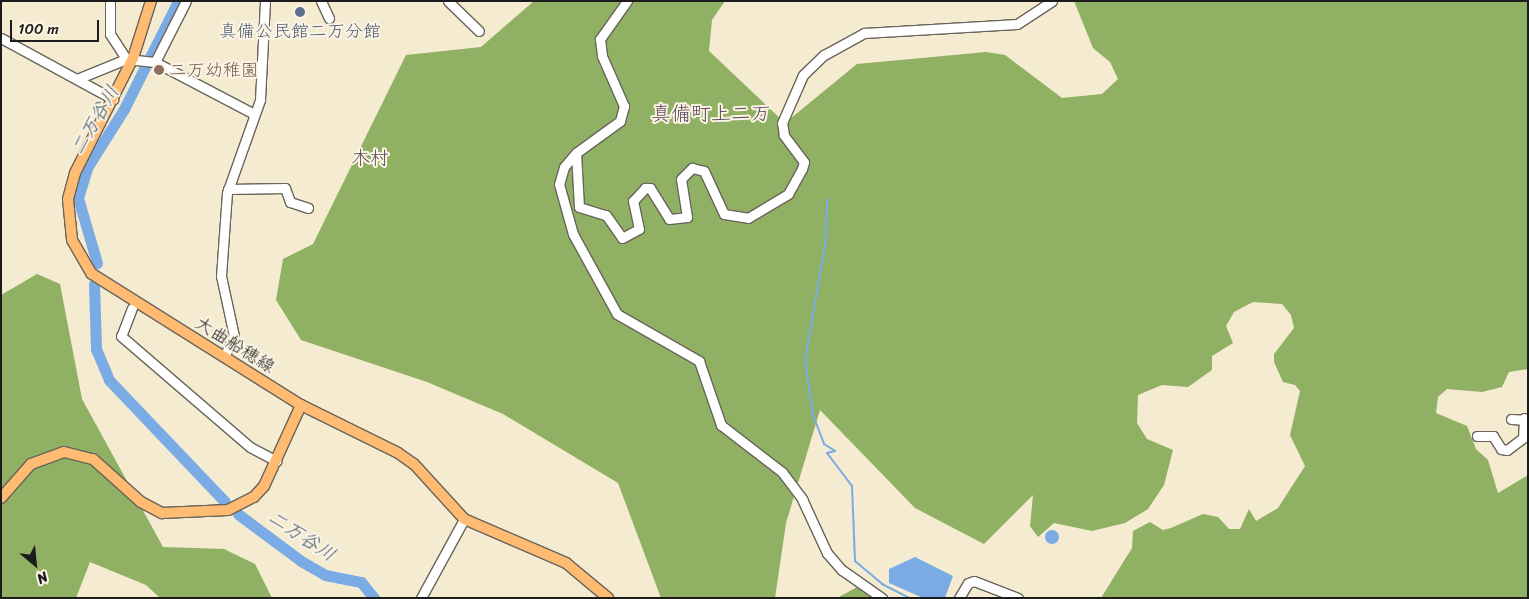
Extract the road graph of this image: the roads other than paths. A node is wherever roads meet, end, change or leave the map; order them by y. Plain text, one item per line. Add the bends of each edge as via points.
1 (110, 1) edge
2 (151, 1) edge
3 (186, 1) edge
4 (265, 1) edge
5 (320, 1) edge
6 (448, 1) edge
7 (626, 1) edge
8 (1052, 1) edge
9 (329, 18) dead end
10 (479, 31) dead end
11 (1, 38) edge
12 (129, 59) junction
13 (155, 62) junction
14 (77, 79) junction
15 (113, 99) junction
16 (254, 114) junction
17 (576, 153) junction
18 (228, 189) junction
19 (308, 208) dead end
20 (132, 308) dead end
21 (224, 357) junction
22 (301, 405) junction
23 (1511, 419) dead end
24 (1526, 419) edge
25 (1477, 436) dead end
26 (276, 461) junction
27 (1, 498) edge
28 (464, 520) junction
29 (421, 598) edge
30 (608, 598) edge
31 (882, 598) edge
32 (959, 598) edge
33 (1018, 598) edge

1 - 12 street via 110,34
2 - 12 main road, 大曲船穂線
3 - 13 street
4 - 16 street via 260,100
5 - 9 street
6 - 10 street
7 - 17 street via 600,38 602,56 624,106 620,120
8 - 17 street via 1017,24 864,33 824,55 804,75 782,123 784,135 804,162 802,169 788,194 748,218 724,214 704,172 692,168 681,179 687,218 668,219 650,188 645,188 633,201 639,229 622,238 606,215 578,207
11 - 14 street
12 - 13 street
12 - 14 street
12 - 15 main road, 大曲船穂線
13 - 16 street
14 - 15 street
15 - 21 main road, 大曲船穂線 via 71,186 68,214 72,240 84,264 103,283
16 - 18 street
17 - 31 street via 564,167 559,184 562,208 616,314 699,361 721,425 782,472 802,499 828,553 842,570
18 - 19 street via 285,188 290,202
18 - 21 street via 221,276 234,336
20 - 26 street via 121,336 250,447
21 - 22 main road, 大曲船穂線
22 - 26 main road
22 - 28 main road, 大曲船穂線 via 414,464
23 - 24 street
24 - 25 street via 1525,434 1507,450 1500,449 1493,436
26 - 27 main road via 254,498 210,513 162,514 150,509 93,459 64,452 31,464
28 - 29 street
28 - 30 main road, 大曲船穂線 via 566,563
32 - 33 street via 968,583 974,581

